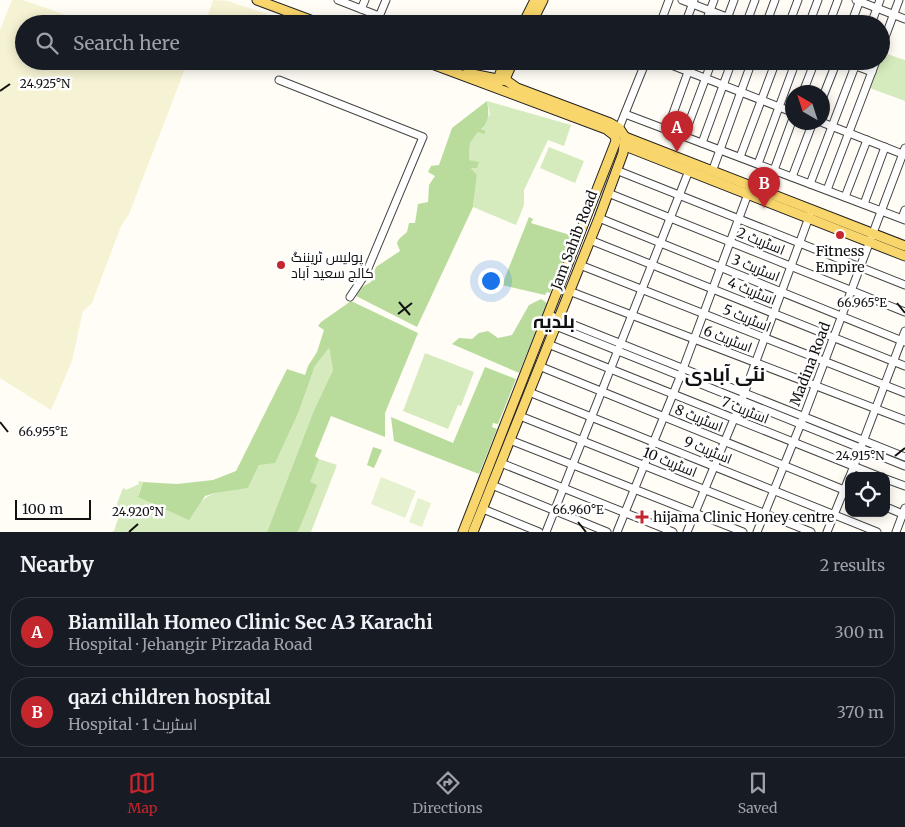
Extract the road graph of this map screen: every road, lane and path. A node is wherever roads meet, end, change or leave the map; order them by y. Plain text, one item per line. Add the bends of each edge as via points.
1 (257, 0) edge
2 (365, 0) edge
3 (386, 0) edge
4 (535, 0) edge
5 (543, 0) edge
6 (669, 0) edge
7 (682, 0) edge
8 (714, 0) edge
9 (734, 0) edge
10 (754, 0) edge
11 (775, 0) edge
12 (798, 0) edge
13 (818, 0) edge
14 (838, 0) edge
15 (859, 0) edge
16 (880, 0) edge
17 (900, 0) edge
18 (341, 1) edge
19 (693, 2) edge
20 (273, 3) edge
21 (877, 8) junction
22 (361, 9) junction
23 (710, 11) junction
24 (300, 15) edge
25 (376, 15) edge
26 (379, 15) edge
27 (528, 15) edge
28 (536, 15) edge
29 (663, 15) edge
30 (688, 15) edge
31 (708, 15) edge
32 (717, 15) edge
33 (728, 15) edge
34 (748, 15) edge
35 (769, 15) edge
36 (793, 15) edge
37 (813, 15) edge
38 (832, 15) edge
39 (854, 15) edge
40 (874, 15) edge
41 (894, 15) junction
42 (905, 19) edge
43 (890, 25) edge
44 (450, 70) edge
45 (452, 70) edge
46 (504, 70) edge
47 (510, 70) edge
48 (642, 70) edge
49 (684, 70) edge
50 (709, 70) edge
51 (729, 70) edge
52 (749, 70) edge
53 (773, 70) edge
54 (793, 70) edge
55 (812, 70) edge
56 (833, 70) edge
57 (853, 70) edge
58 (868, 70) edge
59 (688, 72) junction
60 (872, 72) joint
61 (706, 78) junction
62 (278, 80) dead end
63 (502, 80) junction
64 (723, 85) junction
65 (806, 85) edge
66 (828, 85) edge
67 (502, 91) junction
68 (741, 92) junction
69 (761, 100) junction
70 (779, 106) junction
71 (785, 109) edge
72 (625, 114) junction
73 (832, 127) junction
74 (619, 128) junction
75 (667, 130) junction
76 (789, 130) edge
77 (810, 130) edge
78 (849, 133) junction
79 (684, 136) junction
80 (866, 140) junction
81 (625, 141) junction
82 (702, 143) junction
83 (885, 147) junction
84 (720, 150) junction
85 (904, 152) edge
86 (740, 158) junction
87 (758, 164) junction
88 (690, 167) junction
89 (616, 170) junction
90 (774, 170) junction
91 (712, 172) junction
92 (792, 177) junction
93 (810, 184) junction
94 (749, 190) junction
95 (827, 190) junction
96 (766, 192) junction
97 (608, 193) junction
98 (679, 195) junction
99 (844, 197) junction
100 (864, 204) junction
101 (905, 210) edge
102 (881, 211) junction
103 (811, 214) junction
104 (599, 218) junction
105 (670, 218) junction
106 (739, 219) junction
107 (903, 219) edge
108 (871, 238) junction
109 (590, 240) junction
110 (730, 242) junction
111 (660, 243) junction
112 (800, 243) junction
113 (905, 246) edge
114 (905, 256) edge
115 (580, 265) junction
116 (652, 265) junction
117 (791, 266) junction
118 (860, 267) junction
119 (721, 268) junction
120 (905, 285) edge
121 (713, 289) junction
122 (642, 290) junction
123 (851, 290) junction
124 (569, 291) junction
125 (781, 292) junction
126 (350, 297) dead end
127 (905, 312) edge
128 (773, 313) junction
129 (704, 314) junction
130 (632, 315) junction
131 (842, 316) junction
132 (547, 319) junction
133 (557, 322) junction
134 (905, 331) edge
135 (834, 337) junction
136 (764, 338) junction
137 (694, 339) junction
138 (903, 341) edge
139 (621, 343) junction
140 (548, 344) junction
141 (618, 351) junction
142 (894, 361) junction
143 (755, 362) junction
144 (824, 362) junction
145 (539, 366) junction
146 (905, 366) edge
147 (683, 368) junction
148 (611, 369) junction
149 (680, 377) junction
150 (815, 386) junction
151 (884, 386) junction
152 (529, 392) junction
153 (602, 392) junction
154 (744, 393) junction
155 (673, 394) junction
156 (905, 394) edge
157 (741, 402) junction
158 (875, 409) junction
159 (520, 416) junction
160 (804, 416) junction
161 (592, 417) junction
162 (663, 417) junction
163 (734, 419) junction
164 (905, 420) edge
165 (799, 425) junction
166 (510, 440) junction
167 (864, 440) junction
168 (582, 441) junction
169 (653, 442) junction
170 (724, 442) junction
171 (792, 442) junction
172 (860, 448) junction
173 (905, 457) edge
174 (501, 463) junction
175 (573, 465) junction
176 (644, 465) junction
177 (714, 466) junction
178 (783, 466) junction
179 (853, 466) junction
180 (905, 466) edge
181 (851, 472) edge
182 (868, 472) edge
183 (890, 480) edge
184 (492, 485) junction
185 (905, 486) edge
186 (564, 488) junction
187 (634, 489) junction
188 (705, 489) junction
189 (773, 490) junction
190 (845, 491) edge
191 (845, 493) edge
192 (890, 508) edge
193 (482, 509) junction
194 (554, 510) junction
195 (624, 512) junction
196 (904, 512) edge
197 (695, 513) junction
198 (764, 513) junction
199 (834, 515) junction
200 (463, 532) edge
201 (473, 532) edge
202 (540, 532) edge
203 (546, 532) edge
204 (607, 532) edge
205 (617, 532) edge
206 (673, 532) edge
207 (687, 532) edge
208 (743, 532) edge
209 (757, 532) edge
210 (811, 532) edge
211 (827, 532) edge
212 (877, 532) edge
213 (896, 532) edge

1 - 20 main road
2 - 22 street
3 - 26 street
4 - 27 main road
5 - 28 main road
6 - 29 street
7 - 19 street
8 - 23 street
9 - 33 street
10 - 34 street
11 - 35 street
12 - 36 street
13 - 37 street
14 - 38 street
15 - 21 street
15 - 39 street
16 - 21 street
17 - 41 street
18 - 22 street
19 - 23 street
19 - 30 street
20 - 24 main road
21 - 40 street
21 - 41 street
22 - 25 street
23 - 31 street
23 - 32 street
41 - 42 street
41 - 43 street
44 - 67 main road
45 - 63 main road
46 - 63 main road
47 - 63 main road
48 - 72 street
49 - 59 street
50 - 61 street
51 - 64 street
52 - 68 street
53 - 69 street
54 - 70 street
55 - 65 street
56 - 66 street
57 - 73 street
58 - 60 street
59 - 61 street
59 - 75 street
60 - 78 street
61 - 64 street
61 - 79 street
62 - 126 street via 423,137 366,273
63 - 67 main road via 499,86
63 - 74 main road
64 - 68 street
64 - 82 street
67 - 132 main road, Jam Sahib Road via 606,129 616,141
68 - 69 street
68 - 84 street
69 - 70 street
69 - 86 street
70 - 71 street
70 - 87 street
72 - 74 street
72 - 75 street
73 - 78 street
73 - 93 street
74 - 81 main road
75 - 79 street
76 - 90 street
77 - 92 street
78 - 80 street
78 - 95 street
79 - 82 street
80 - 83 street
80 - 99 street
81 - 88 main road
81 - 89 main road, Jam Sahib Road
82 - 84 street
83 - 85 street
83 - 100 street
84 - 86 street
84 - 91 street
85 - 102 street, Madina Road
86 - 87 street
87 - 90 street
88 - 91 main road
88 - 94 main road
88 - 98 street
89 - 97 main road, Jam Sahib Road
89 - 98 street
90 - 92 street
90 - 96 street
91 - 94 main road
92 - 93 street
93 - 95 street
94 - 96 main road
94 - 103 main road
94 - 106 street
95 - 99 street
96 - 103 main road
97 - 104 main road, Jam Sahib Road
97 - 105 street, اسٹریٹ 2
98 - 105 street
98 - 106 street
99 - 100 street
100 - 102 street
101 - 107 street
102 - 107 street
102 - 108 street, Madina Road
103 - 108 main road
103 - 112 street
104 - 109 main road, Jam Sahib Road
104 - 111 street, اسٹریٹ 3
105 - 110 street, اسٹریٹ 2
105 - 111 street
106 - 110 street
106 - 112 street
108 - 113 main road
108 - 114 main road
108 - 118 street, Madina Road
109 - 115 main road, Jam Sahib Road
109 - 116 street, اسٹریٹ 4
110 - 117 street, اسٹریٹ 2
110 - 119 street
111 - 116 street
111 - 119 street, اسٹریٹ 3
112 - 117 street
112 - 118 street
115 - 122 street, اسٹریٹ 5
115 - 124 main road, Jam Sahib Road
116 - 121 street, اسٹریٹ 4
116 - 122 street
117 - 123 street, اسٹریٹ 2
117 - 125 street
118 - 120 street
118 - 123 street, Madina Road
119 - 121 street
119 - 125 street, اسٹریٹ 3
121 - 128 street, اسٹریٹ 4
121 - 129 street
122 - 129 street, اسٹریٹ 5
122 - 130 street
123 - 127 street, اسٹریٹ 2
123 - 131 street, Madina Road
124 - 130 street, اسٹریٹ 6
124 - 133 main road, Jam Sahib Road
125 - 128 street
125 - 131 street, اسٹریٹ 3
128 - 135 street, اسٹریٹ 4
128 - 136 street
129 - 136 street, اسٹریٹ 5
129 - 137 street
130 - 137 street, اسٹریٹ 6
130 - 139 street
131 - 135 street, Madina Road
131 - 138 street, اسٹریٹ 3
132 - 133 street
132 - 200 main road, Jam Sahib Road
133 - 139 street
133 - 140 main road, Jam Sahib Road
133 - 141 street
134 - 138 street
135 - 142 street, اسٹریٹ 4
135 - 144 street, Madina Road
136 - 143 street
136 - 144 street, اسٹریٹ 5
137 - 143 street, اسٹریٹ 6
137 - 147 street
138 - 142 street
139 - 141 street
139 - 147 street
140 - 145 main road, Jam Sahib Road
140 - 148 street, اسٹریٹ 7
141 - 148 street
141 - 149 street
142 - 146 street, اسٹریٹ 4
142 - 151 street
143 - 150 street, اسٹریٹ 6
143 - 154 street
144 - 150 street, Madina Road
144 - 151 street, اسٹریٹ 5
145 - 152 main road, Jam Sahib Road
145 - 153 street, اسٹریٹ 8
147 - 149 street
147 - 154 street
148 - 153 street
148 - 155 street, اسٹریٹ 7
149 - 155 street
149 - 157 street
150 - 158 street, اسٹریٹ 6
150 - 160 street, Madina Road
151 - 156 street, اسٹریٹ 5
151 - 158 street
152 - 159 main road, Jam Sahib Road
152 - 161 street, اسٹریٹ 9
153 - 161 street
153 - 162 street, اسٹریٹ 8
154 - 157 street
154 - 160 street
155 - 162 street
155 - 163 street, اسٹریٹ 7
157 - 163 street
157 - 165 street
158 - 164 street, اسٹریٹ 6
158 - 167 street
159 - 166 main road, Jam Sahib Road
159 - 168 street, اسٹریٹ 10
160 - 165 street, Madina Road
160 - 167 street
161 - 168 street
161 - 169 street, اسٹریٹ 9
162 - 169 street
162 - 170 street, اسٹریٹ 8
163 - 170 street
163 - 171 street, اسٹریٹ 7
165 - 171 street, Madina Road
165 - 172 street
166 - 174 main road, Jam Sahib Road
166 - 175 street
167 - 172 street
167 - 173 street
168 - 175 street
168 - 176 street, اسٹریٹ 10
169 - 176 street
169 - 177 street, اسٹریٹ 9
170 - 177 street
170 - 178 street, اسٹریٹ 8
171 - 178 street, Madina Road
171 - 179 street, اسٹریٹ 7
172 - 179 street
172 - 180 street
174 - 184 main road, Jam Sahib Road
174 - 186 street
175 - 186 street
175 - 187 street
176 - 187 street
176 - 188 street, اسٹریٹ 10
177 - 188 street
177 - 189 street, اسٹریٹ 9
178 - 189 street, Madina Road
178 - 190 street, اسٹریٹ 8
179 - 181 street
179 - 182 street, اسٹریٹ 7
183 - 185 street
184 - 193 main road, Jam Sahib Road
184 - 194 street
186 - 194 street
186 - 195 street
187 - 195 street
187 - 197 street
188 - 197 street
188 - 198 street, اسٹریٹ 10
189 - 198 street, Madina Road
189 - 199 street, اسٹریٹ 9
191 - 199 street
192 - 196 street
193 - 201 main road, Jam Sahib Road
193 - 202 street
194 - 203 street
194 - 204 street
195 - 205 street
195 - 206 street
196 - 213 street
197 - 207 street
197 - 208 street
198 - 209 street, Madina Road
198 - 210 street, اسٹریٹ 10
199 - 211 street
199 - 212 street, اسٹریٹ 9

